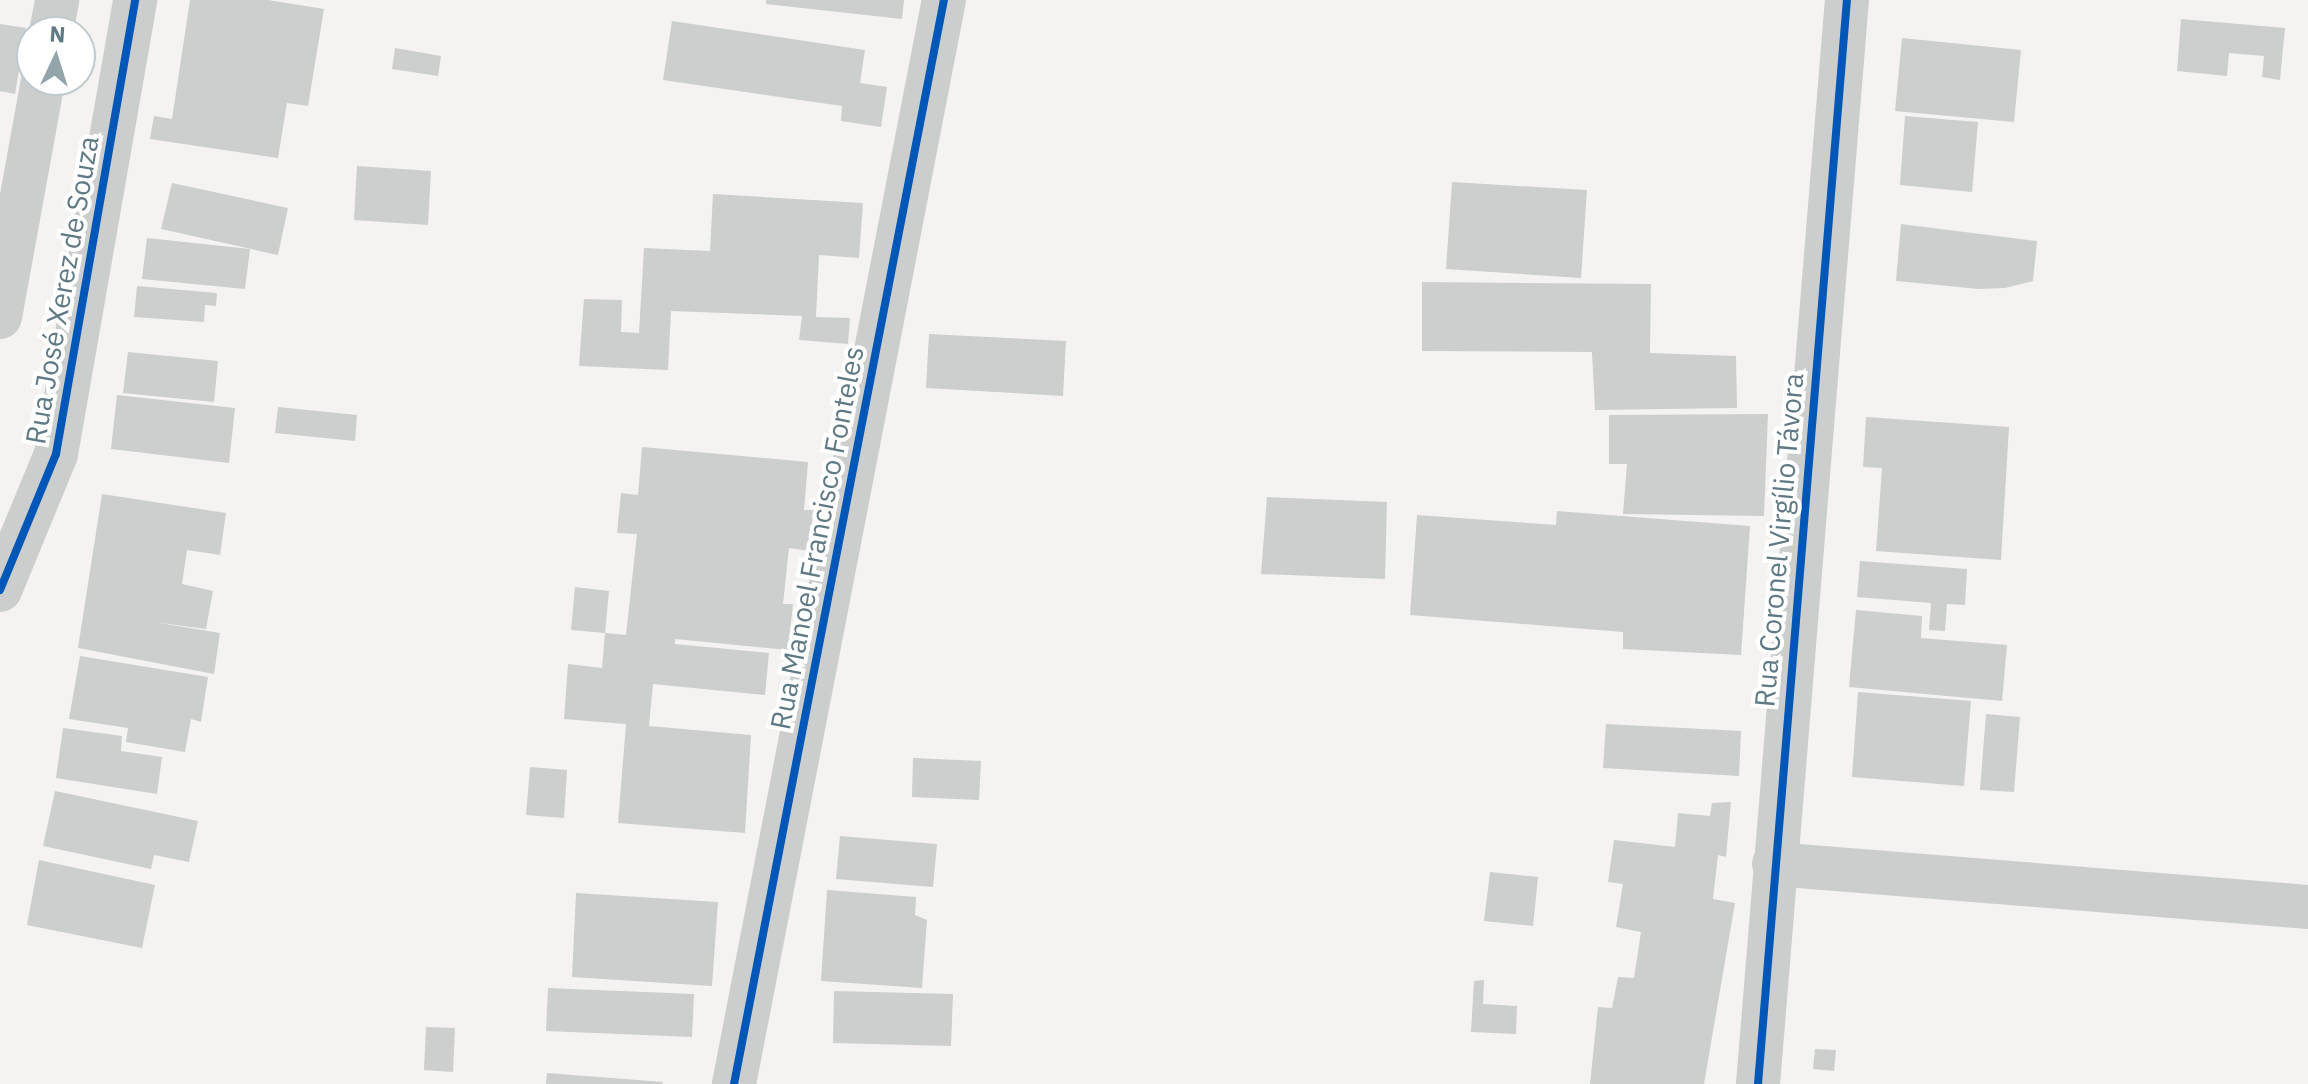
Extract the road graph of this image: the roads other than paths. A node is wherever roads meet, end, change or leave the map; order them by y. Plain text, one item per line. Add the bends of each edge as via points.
1 (135, 0) edge
2 (944, 0) edge
3 (1847, 0) edge
4 (40, 96) edge
5 (0, 317) edge
6 (1, 577) edge
7 (1774, 864) junction
8 (2308, 907) edge
9 (734, 1084) edge
10 (1758, 1084) edge

1 - 6 street, Rua José Xerez de Souza via 56,454
2 - 9 street, Rua Manoel Francisco Fonteles
3 - 7 street, Rua Coronel Virgílio Távora
4 - 5 street, Rua José Xerez de Souza
7 - 8 street
7 - 10 street, Rua Coronel Virgílio Távora

